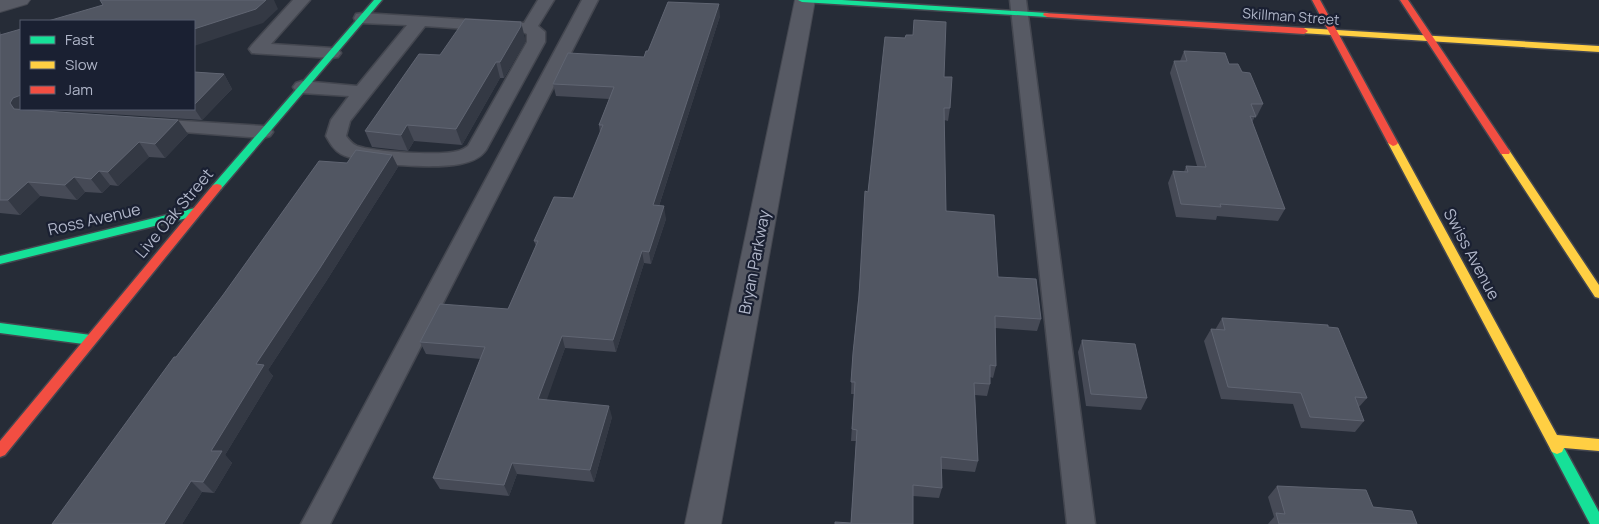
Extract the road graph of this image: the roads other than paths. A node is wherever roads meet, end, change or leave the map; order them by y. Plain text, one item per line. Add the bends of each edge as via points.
1 (20, 0) edge
2 (302, 0) edge
3 (378, 0) edge
4 (546, 0) edge
5 (590, 0) edge
6 (804, 0) edge
7 (1316, 0) edge
8 (1404, 0) edge
9 (0, 6) edge
10 (1018, 7) edge
11 (362, 18) junction
12 (420, 21) junction
13 (529, 28) junction
14 (1334, 34) junction
15 (1431, 39) junction
16 (1599, 49) edge
17 (332, 53) junction
18 (302, 87) junction
19 (362, 92) junction
20 (131, 123) edge
21 (262, 132) junction
22 (195, 212) junction
23 (0, 260) edge
24 (1599, 294) edge
25 (0, 328) edge
26 (91, 340) junction
27 (1554, 441) junction
28 (1599, 445) edge
29 (0, 450) edge
30 (315, 524) edge
31 (703, 524) edge
32 (1082, 524) edge
33 (1598, 524) edge

1 - 9 street
2 - 17 lane via 258,49
3 - 11 street, Live Oak Street
4 - 13 lane
5 - 30 lane
6 - 10 street, Skillman Street
6 - 31 street, Bryan Parkway
7 - 14 street, Swiss Avenue
8 - 15 street
10 - 14 street, Skillman Street
10 - 32 lane
11 - 12 lane
11 - 17 street, Live Oak Street
12 - 13 lane
12 - 19 lane
13 - 19 lane via 536,32 536,42 476,150 469,155 438,160 350,150 336,136 341,120
14 - 15 street, Skillman Street
14 - 27 street, Swiss Avenue
15 - 16 street, Skillman Street
15 - 24 street
17 - 18 street, Live Oak Street
18 - 19 lane
18 - 21 street, Live Oak Street
20 - 21 lane
21 - 22 street, Live Oak Street
22 - 23 street, Ross Avenue
22 - 26 street, Live Oak Street
25 - 26 street
26 - 29 street, Live Oak Street
27 - 28 street
27 - 33 street, Swiss Avenue

